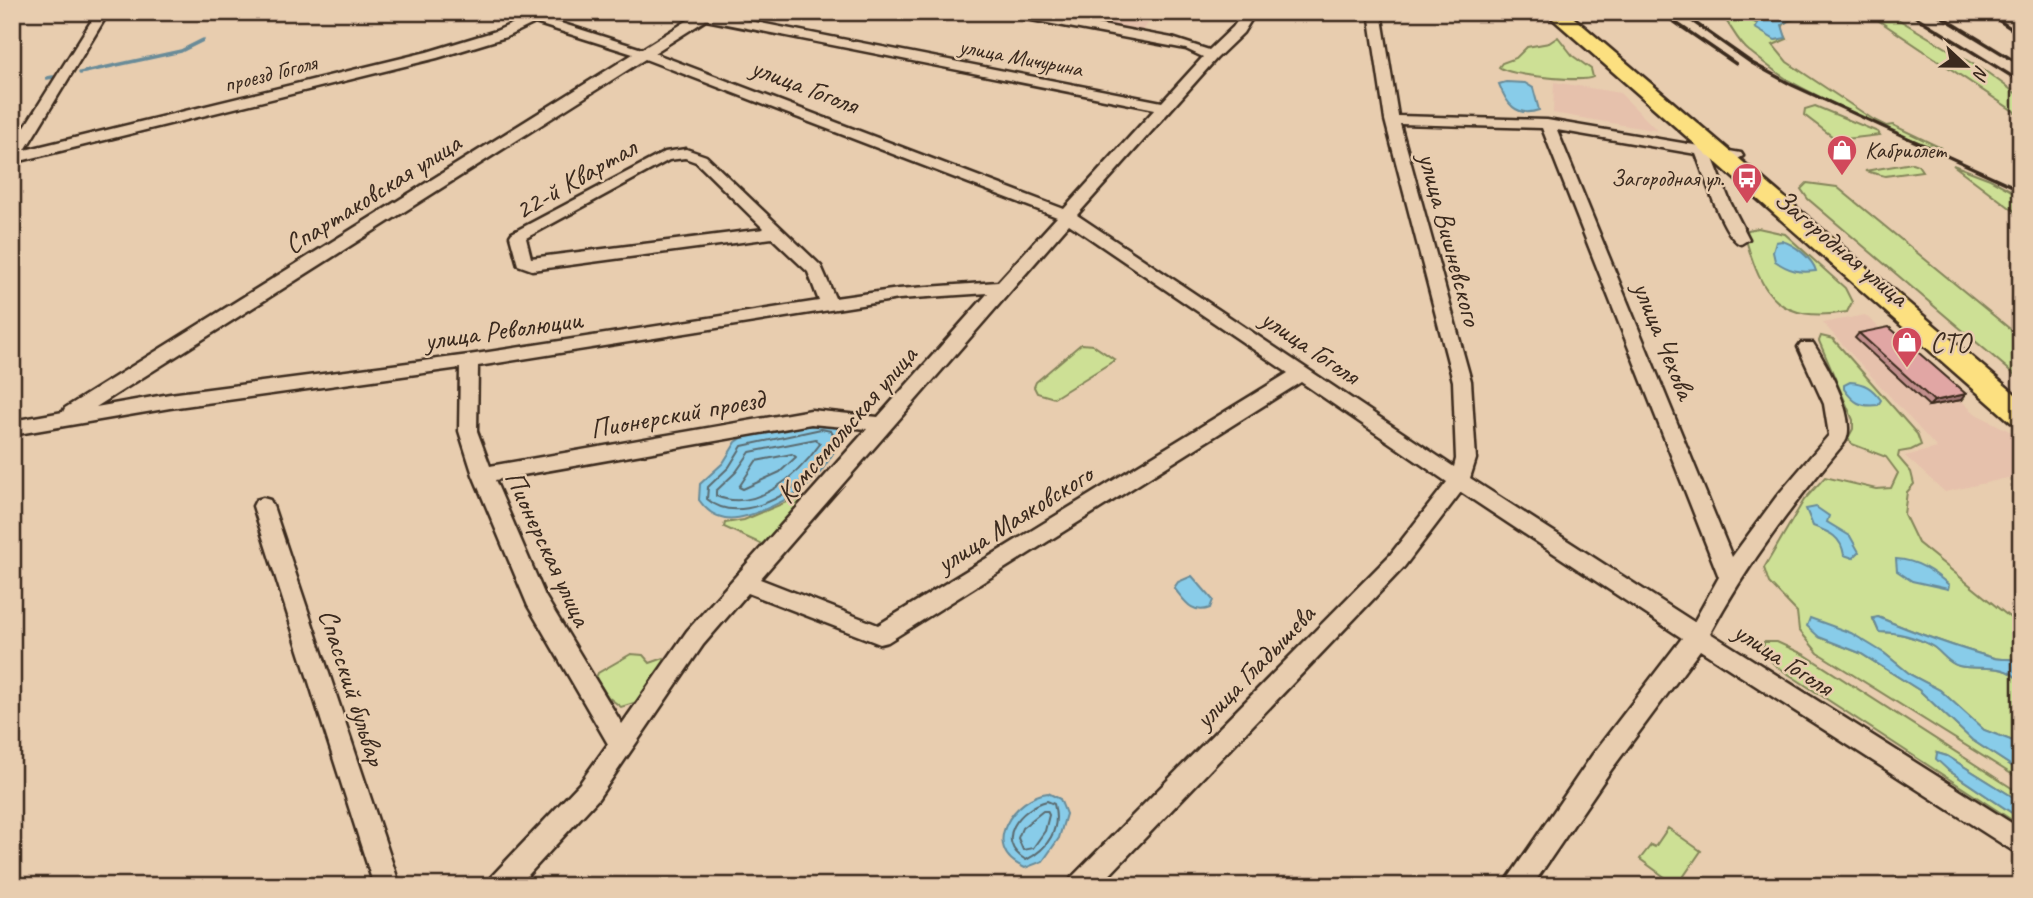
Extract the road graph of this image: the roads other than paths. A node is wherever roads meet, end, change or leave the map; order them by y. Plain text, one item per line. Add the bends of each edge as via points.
1 (103, 12) edge
2 (512, 12) edge
3 (1010, 12) edge
4 (1250, 12) edge
5 (1375, 12) edge
6 (1555, 12) edge
7 (1567, 12) edge
8 (707, 14) edge
9 (534, 19) junction
10 (645, 54) junction
11 (1211, 57) junction
12 (1165, 107) junction
13 (1392, 120) junction
14 (35, 122) junction
15 (12, 124) edge
16 (1547, 124) junction
17 (1719, 153) junction
18 (13, 158) edge
19 (1068, 216) junction
20 (777, 232) junction
21 (1741, 239) dead end
22 (1003, 287) junction
23 (830, 306) junction
24 (1807, 347) dead end
25 (470, 361) junction
26 (1302, 373) junction
27 (2021, 400) edge
28 (2021, 415) edge
29 (63, 419) junction
30 (882, 425) junction
31 (12, 428) edge
32 (483, 475) junction
33 (1460, 479) junction
34 (263, 506) dead end
35 (1730, 577) junction
36 (744, 582) junction
37 (1698, 635) junction
38 (622, 746) junction
39 (2021, 844) edge
40 (387, 886) edge
41 (500, 886) edge
42 (1081, 886) edge
43 (1516, 886) edge

1 - 14 street
2 - 9 street, улица Гоголя
3 - 11 street via 1190,46
4 - 11 street, Комсомольская улица
5 - 13 street, улица Вишневского
6 - 17 highway, Загородная улица
7 - 17 highway, Загородная улица
8 - 10 street, Спартаковская улица
8 - 12 street, улица Мичурина
9 - 10 street, улица Гоголя
9 - 18 street, проезд Гоголя via 432,55
10 - 19 street, улица Гоголя
10 - 29 street, Спартаковская улица
11 - 12 street, Комсомольская улица
12 - 19 street, Комсомольская улица
13 - 16 street
13 - 33 street, улица Вишневского via 1462,381 1466,459
14 - 15 street
14 - 18 street
16 - 17 street
16 - 35 street, улица Чехова
17 - 21 street via 1722,202
17 - 27 highway, Загородная улица
17 - 28 highway, Загородная улица
19 - 22 street, Комсомольская улица
19 - 26 street, улица Гоголя
20 - 20 street, 22-й Квартал via 532,265 524,261 518,236 675,153 701,159
20 - 23 street, 22-й Квартал via 815,270
22 - 23 street, улица Революции via 943,289
22 - 30 street, Комсомольская улица
23 - 25 street, улица Революции
24 - 35 street via 1837,414 1838,437 1784,501
25 - 29 street, улица Революции
25 - 32 street, Пионерская улица via 468,430
26 - 33 street, улица Гоголя
26 - 36 street, улица Маяковского via 880,635
29 - 31 street, улица Революции
30 - 32 street, Пионерский проезд via 811,417
30 - 36 street, Комсомольская улица
32 - 38 street, Пионерская улица via 537,600
33 - 37 street, улица Гоголя
33 - 42 street, улица Гладышева via 1397,561
34 - 40 street, Спасский бульвар
35 - 37 street
36 - 38 street, Комсомольская улица via 695,638
37 - 39 street, улица Гоголя
37 - 43 street
38 - 41 street, Комсомольская улица via 589,791

